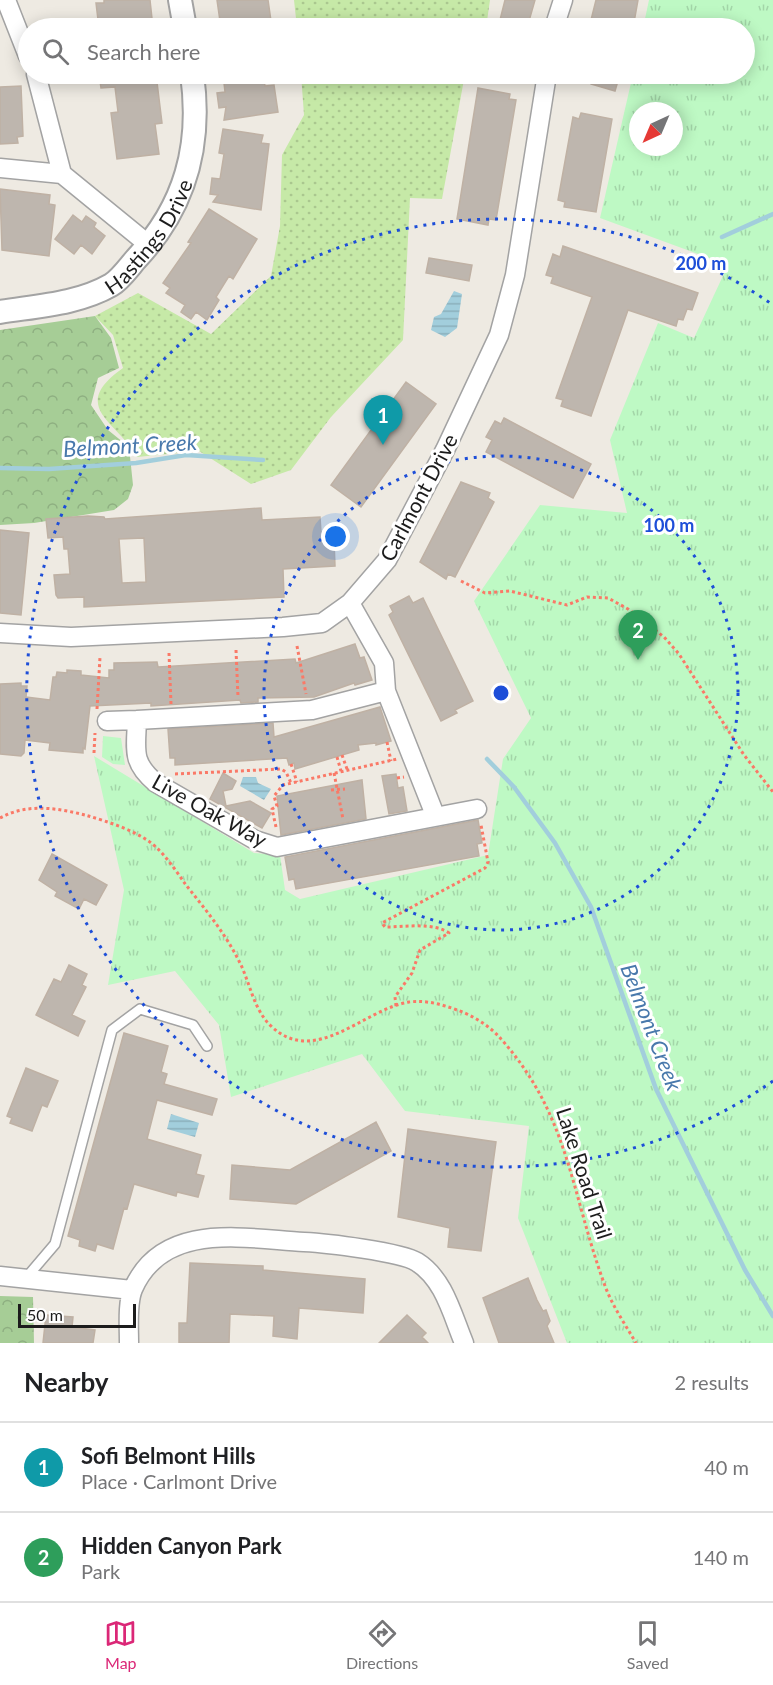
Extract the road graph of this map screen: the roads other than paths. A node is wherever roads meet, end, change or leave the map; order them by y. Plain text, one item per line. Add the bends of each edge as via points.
1 (6, 0) edge
2 (180, 0) edge
3 (563, 0) edge
4 (183, 18) edge
5 (557, 18) edge
6 (18, 31) edge
7 (39, 84) edge
8 (193, 84) edge
9 (545, 84) edge
10 (0, 168) edge
11 (62, 174) junction
12 (149, 245) junction
13 (0, 312) edge
14 (350, 603) junction
15 (0, 633) edge
16 (386, 691) junction
17 (137, 720) junction
18 (100, 721) road end
19 (477, 808) road end
20 (435, 815) junction
21 (207, 1046) dead end
22 (0, 1275) edge
23 (24, 1280) junction
24 (132, 1290) junction
25 (129, 1343) edge
26 (464, 1343) edge

1 - 6 street
2 - 4 street
3 - 5 street
7 - 11 street
8 - 12 street, Hastings Drive via 196,101 191,162 176,203
9 - 14 street, Carlmont Drive via 515,275 499,335 387,560
10 - 11 street
11 - 12 street
12 - 13 street, Hastings Drive via 112,285 68,302
14 - 15 street, Carlmont Drive via 322,623 283,627 71,637
14 - 16 street via 384,663
16 - 17 street via 312,710
16 - 20 street
17 - 18 street
17 - 20 street, Live Oak Way via 136,756 142,771 156,783 261,843 277,847
19 - 20 street, Live Oak Way
21 - 23 lane via 193,1025 140,1009 112,1030 55,1244
22 - 23 street
23 - 24 street
24 - 25 street
24 - 26 street via 147,1267 164,1252 193,1238 324,1243 416,1261 436,1279

